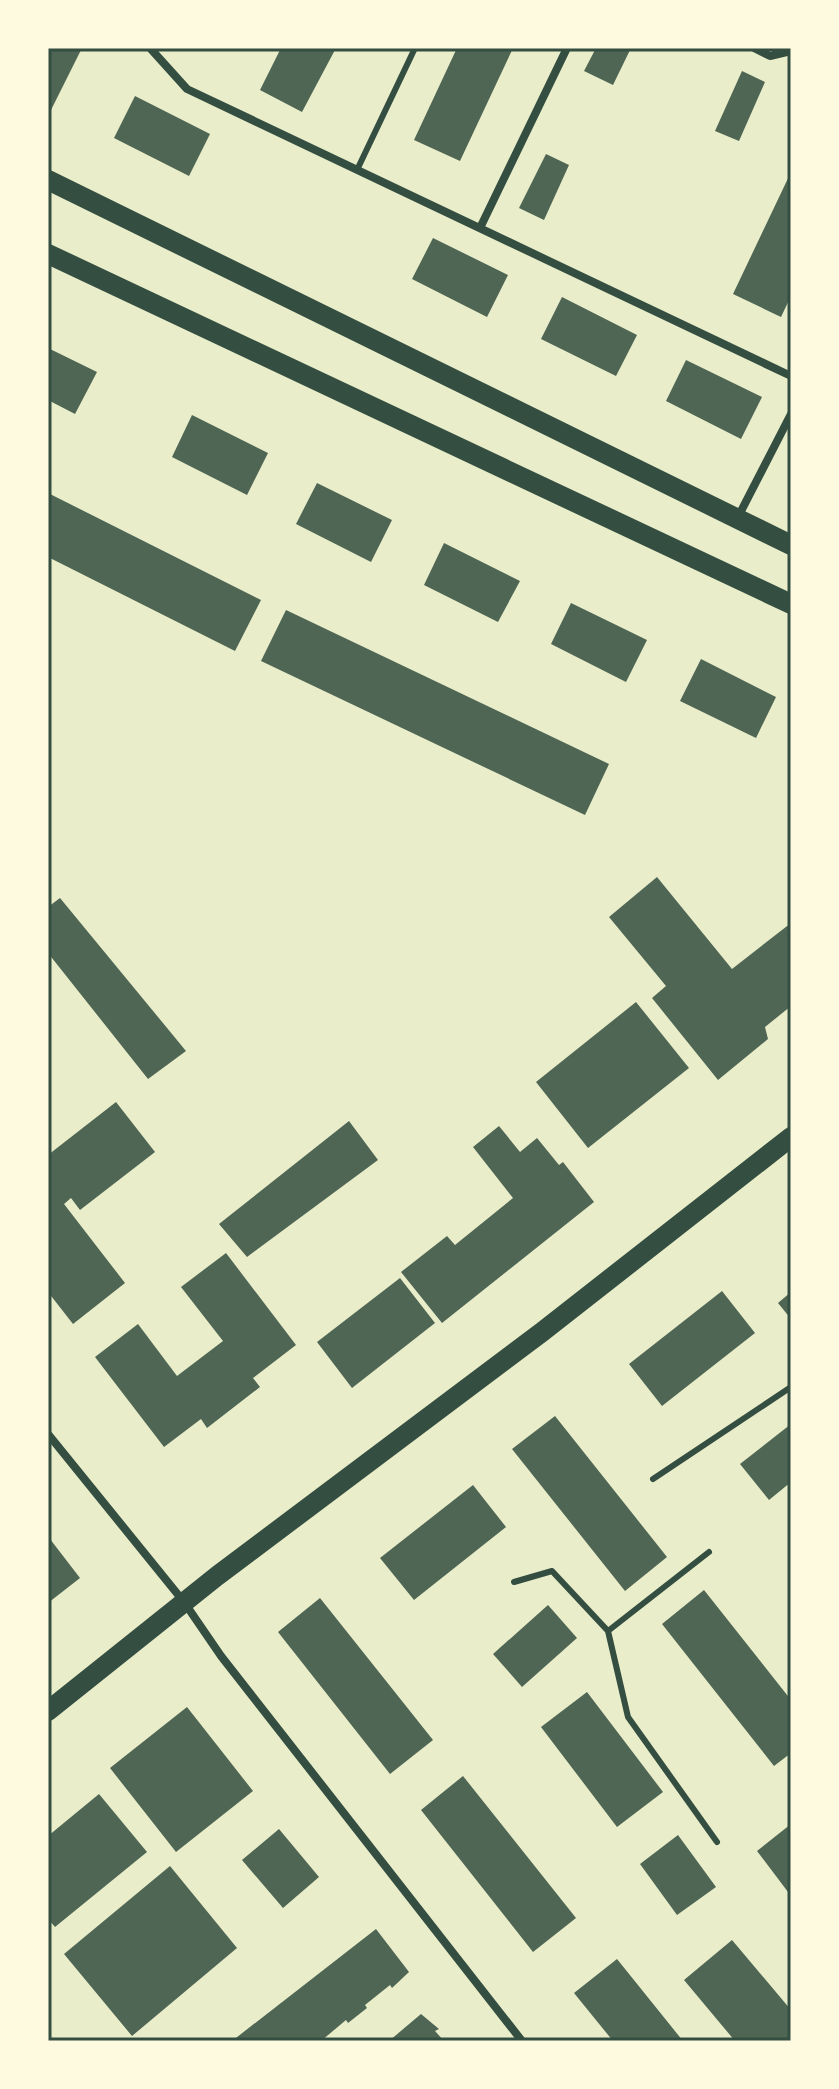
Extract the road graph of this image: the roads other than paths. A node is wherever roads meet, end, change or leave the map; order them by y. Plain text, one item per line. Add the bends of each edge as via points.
1 (150, 48) edge
2 (415, 48) edge
3 (567, 48) edge
4 (754, 48) edge
5 (791, 51) edge
6 (357, 170) junction
7 (48, 180) edge
8 (480, 228) junction
9 (48, 254) edge
10 (791, 376) edge
11 (791, 414) edge
12 (737, 519) junction
13 (791, 545) edge
14 (791, 604) edge
15 (791, 1137) edge
16 (791, 1387) edge
17 (48, 1434) edge
18 (653, 1479) dead end
19 (709, 1552) dead end
20 (514, 1582) dead end
21 (184, 1602) junction
22 (608, 1631) junction
23 (48, 1711) edge
24 (717, 1842) dead end
25 (522, 2041) edge

1 - 6 street via 187,89
2 - 6 lane
3 - 8 street
4 - 5 street via 770,56
6 - 8 street
7 - 12 main road
8 - 10 street
9 - 14 main road
11 - 12 street
12 - 13 main road
15 - 21 main road
16 - 18 lane
17 - 21 street
19 - 22 lane
20 - 22 lane via 552,1571
21 - 23 main road
21 - 25 street
22 - 24 lane via 628,1717

